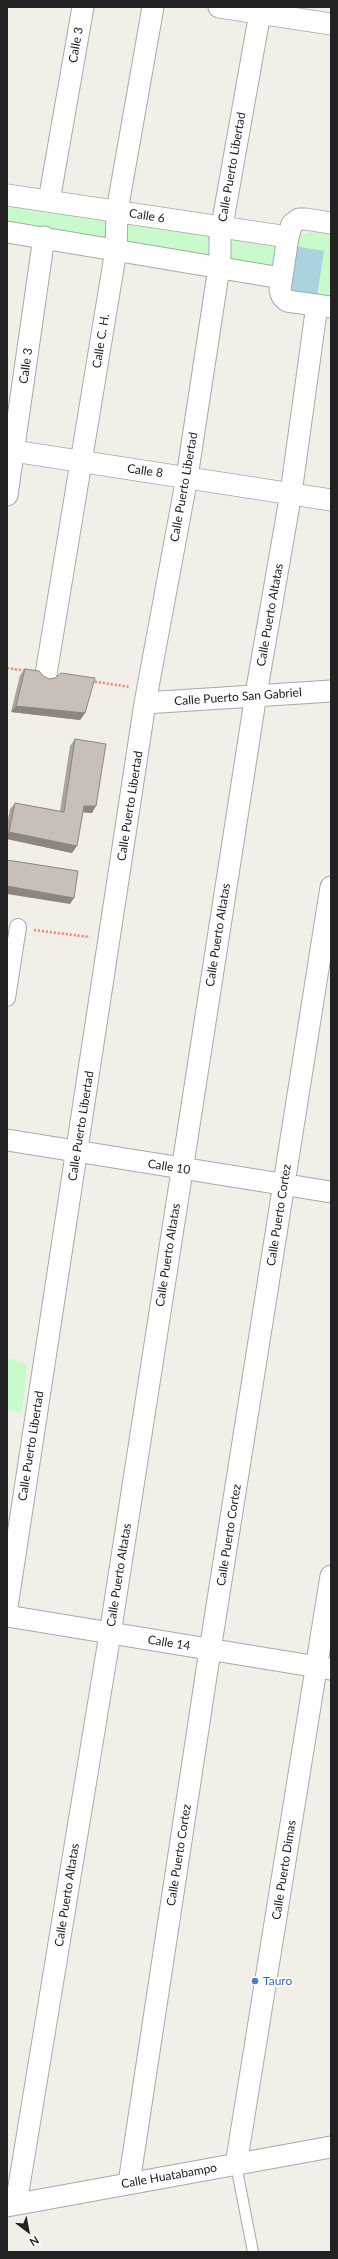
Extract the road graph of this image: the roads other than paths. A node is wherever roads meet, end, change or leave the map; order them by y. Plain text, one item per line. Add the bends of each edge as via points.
1 (83, 7) edge
2 (153, 7) edge
3 (218, 7) edge
4 (260, 10) edge
5 (331, 24) edge
6 (7, 195) edge
7 (49, 202) junction
8 (117, 211) junction
9 (331, 223) edge
10 (222, 228) junction
11 (7, 232) edge
12 (44, 237) junction
13 (288, 237) junction
14 (116, 250) junction
15 (219, 267) junction
16 (282, 278) junction
17 (324, 306) edge
18 (10, 450) edge
19 (81, 462) junction
20 (187, 477) junction
21 (291, 493) junction
22 (7, 495) edge
23 (331, 500) edge
24 (46, 674) road end
25 (331, 691) edge
26 (256, 694) junction
27 (147, 696) junction
28 (331, 887) edge
29 (18, 928) road end
30 (7, 998) edge
31 (7, 1140) edge
32 (77, 1152) junction
33 (181, 1169) junction
34 (284, 1185) junction
35 (331, 1192) edge
36 (331, 1576) edge
37 (7, 1607) edge
38 (7, 1616) edge
39 (110, 1634) junction
40 (210, 1650) junction
41 (324, 1668) edge
42 (331, 2147) edge
43 (236, 2165) junction
44 (130, 2183) junction
45 (12, 2205) edge
46 (253, 2252) edge

1 - 7 street, Calle 3
2 - 8 street, Calle C. H.
3 - 4 street
4 - 5 street
4 - 10 street, Calle Puerto Libertad
6 - 7 street, Calle 6
7 - 8 street, Calle 6
8 - 10 street, Calle 6
8 - 14 street, Calle C. H.
9 - 13 street via 299,219 292,224
10 - 13 street, Calle 6
10 - 15 street, Calle Puerto Libertad
11 - 12 street
12 - 14 street
12 - 18 street, Calle 3
13 - 16 street
14 - 15 street
14 - 19 street, Calle C. H.
15 - 16 street
15 - 20 street, Calle Puerto Libertad
16 - 17 street via 280,293 284,299
17 - 21 street, Calle Puerto Altatas
18 - 19 street, Calle 8
18 - 22 street, Calle 3
19 - 20 street, Calle 8
19 - 24 street, Calle C. H.
20 - 21 street, Calle 8
20 - 27 street, Calle Puerto Libertad
21 - 23 street, Calle 8
21 - 26 street, Calle Puerto Altatas
25 - 26 street, Calle Puerto San Gabriel
26 - 27 street, Calle Puerto San Gabriel
26 - 33 street, Calle Puerto Altatas
27 - 32 street, Calle Puerto Libertad
28 - 34 street, Calle Puerto Cortez
29 - 30 street
31 - 32 street, Calle 10
32 - 33 street, Calle 10
32 - 37 street, Calle Puerto Libertad
33 - 34 street, Calle 10
33 - 39 street, Calle Puerto Altatas
34 - 35 street, Calle 10
34 - 40 street, Calle Puerto Cortez
36 - 41 street, Calle Puerto Dimas
38 - 39 street, Calle 14
39 - 40 street, Calle 14
39 - 45 street, Calle Puerto Altatas
40 - 41 street, Calle 14
40 - 44 street, Calle Puerto Cortez
41 - 43 street, Calle Puerto Dimas
42 - 43 street, Calle Huatabampo
43 - 44 street, Calle Huatabampo
43 - 46 lane
44 - 45 street, Calle Huatabampo

